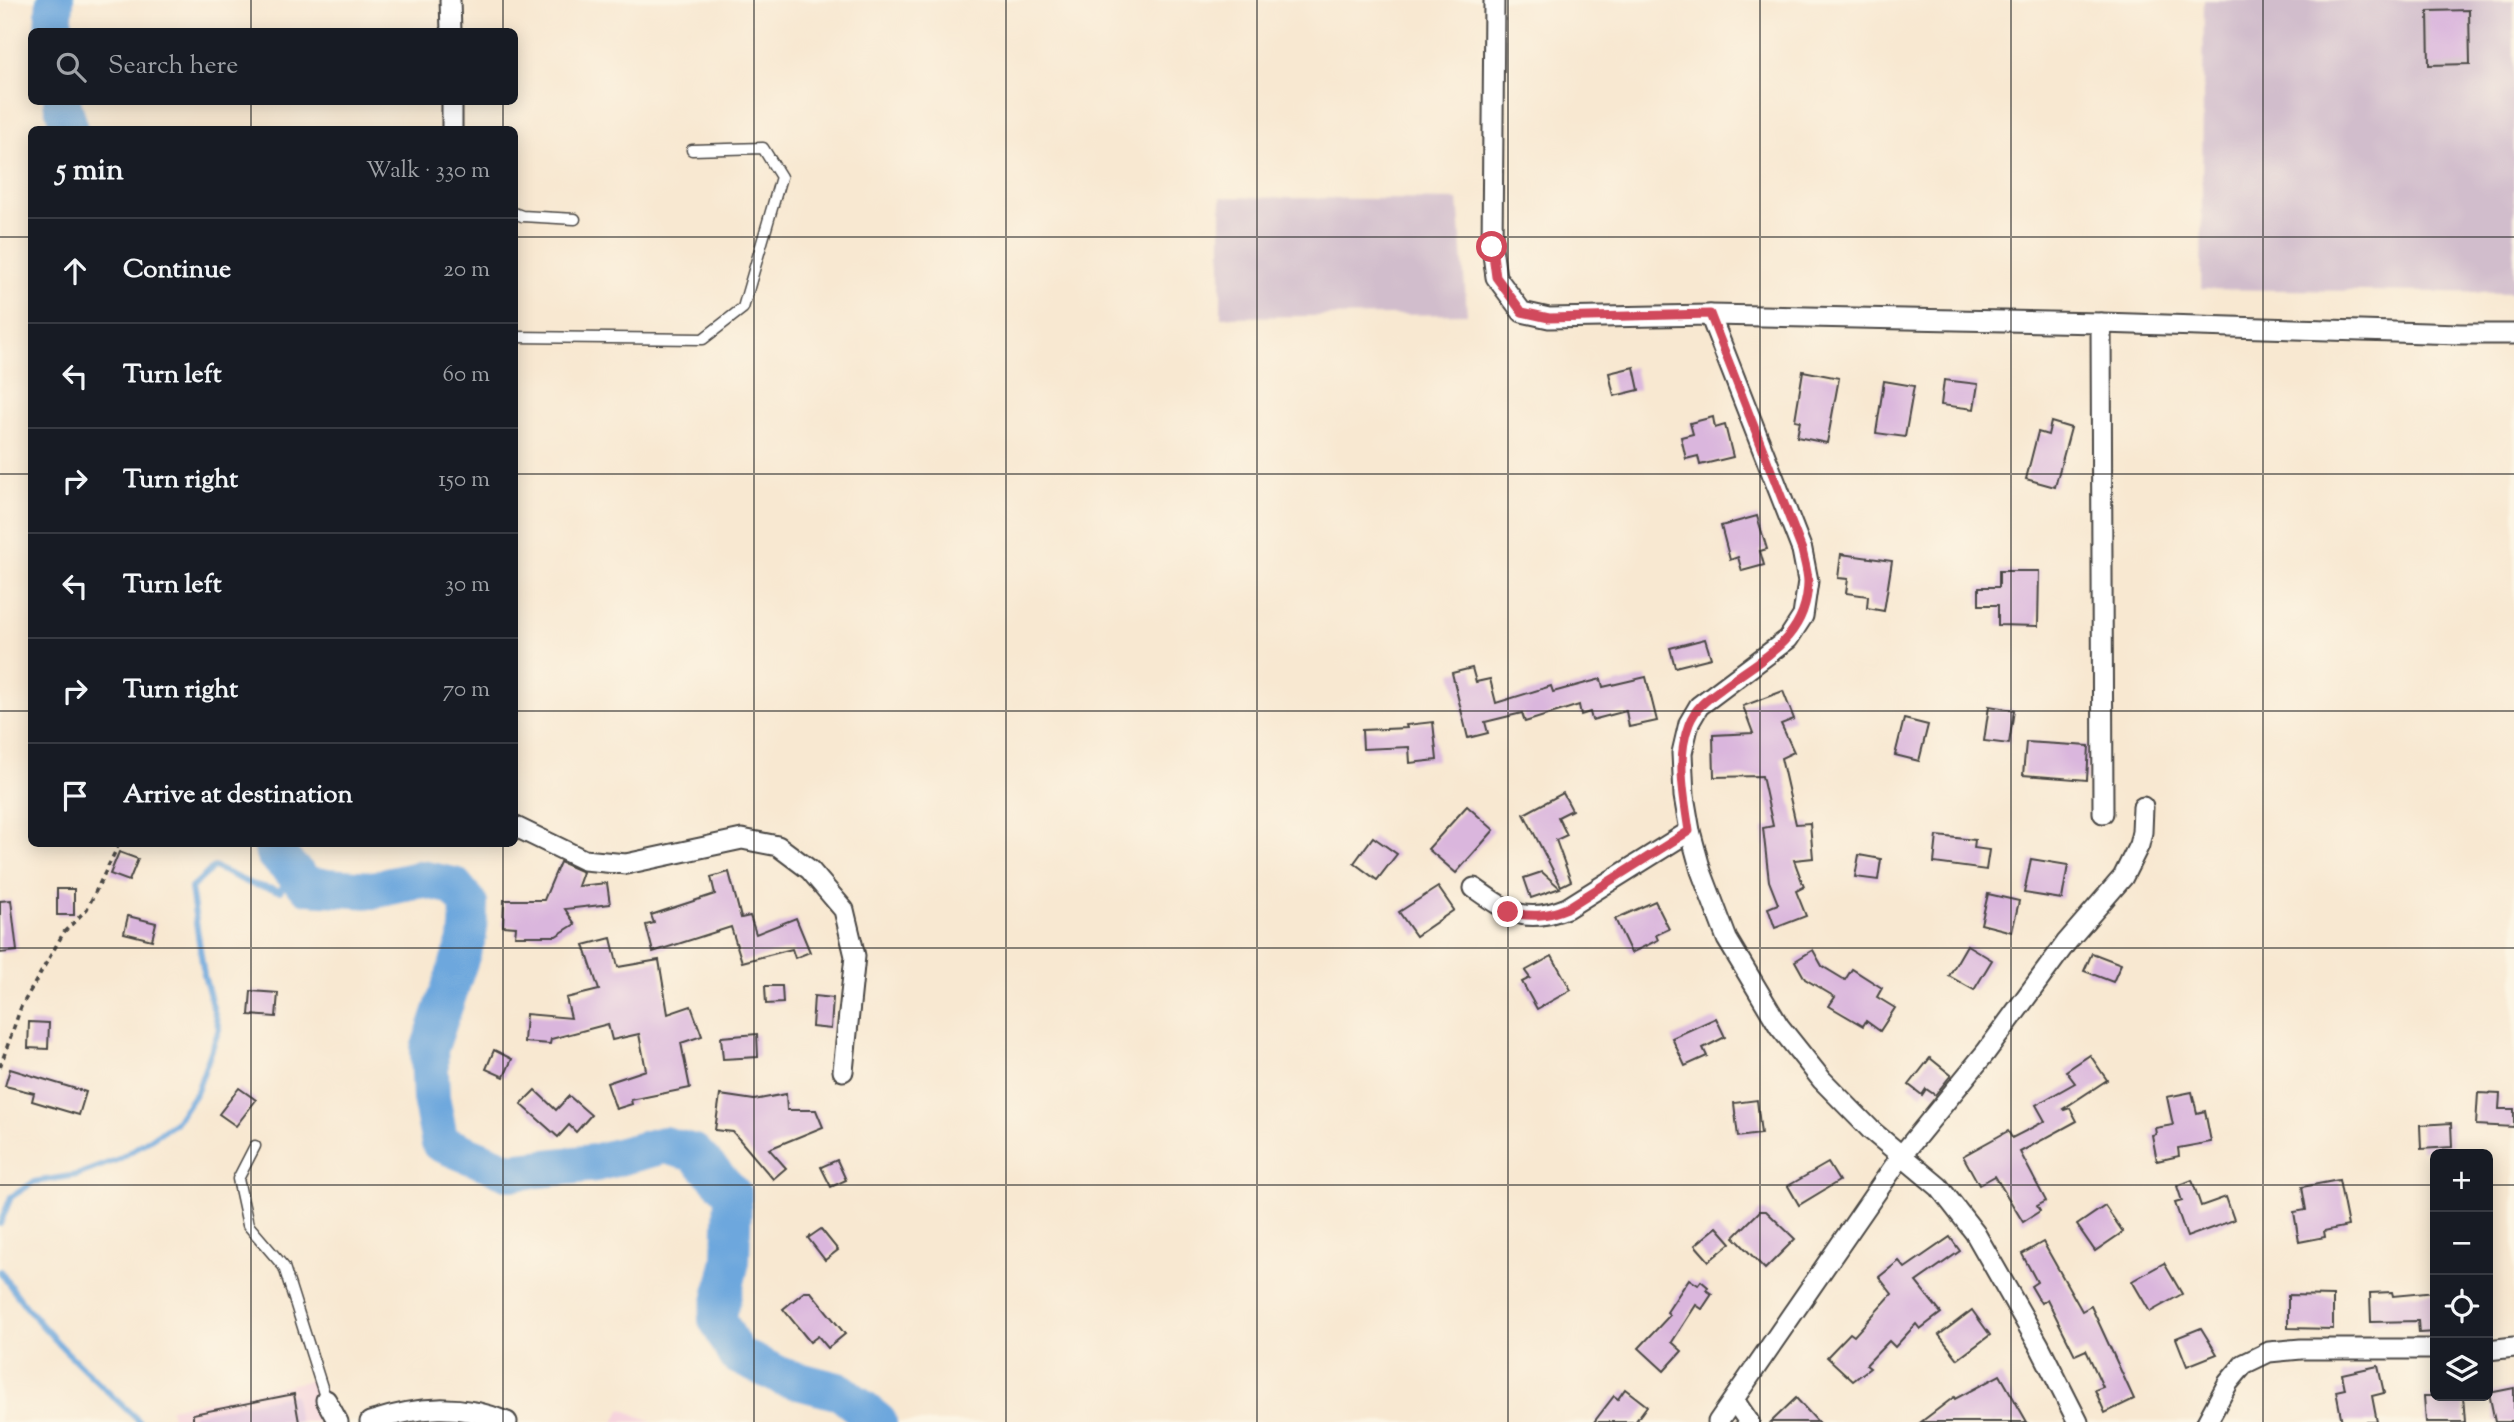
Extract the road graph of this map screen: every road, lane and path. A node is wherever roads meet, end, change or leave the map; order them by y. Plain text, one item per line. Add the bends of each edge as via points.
1 (450, 0) edge
2 (1494, 0) edge
3 (451, 28) edge
4 (452, 105) edge
5 (452, 126) edge
6 (692, 150) dead end
7 (518, 214) edge
8 (575, 219) dead end
9 (1710, 314) junction
10 (2101, 323) junction
11 (2514, 334) edge
12 (518, 337) edge
13 (2143, 807) dead end
14 (2104, 813) dead end
15 (518, 828) edge
16 (1689, 831) junction
17 (118, 847) edge
18 (1474, 888) dead end
19 (0, 1067) edge
20 (843, 1071) dead end
21 (255, 1146) dead end
22 (1902, 1155) junction
23 (2514, 1347) edge
24 (2430, 1349) edge
25 (2493, 1349) edge
26 (326, 1400) joint
27 (1734, 1400) junction
28 (498, 1420) edge
29 (338, 1422) edge
30 (370, 1422) edge
31 (1718, 1422) edge
32 (1749, 1422) edge
33 (2078, 1422) edge
34 (2207, 1422) edge

1 - 3 street
2 - 9 street via 1492,247 1496,277 1522,312 1549,318
4 - 5 street
6 - 12 lane via 763,148 781,177 743,307 703,339
7 - 8 lane
9 - 10 street
9 - 16 street via 1802,550 1808,581 1803,616 1788,639 1699,706 1689,723 1682,753
10 - 11 street
10 - 14 street
13 - 22 street via 2140,845 2123,877 2066,943
15 - 20 street via 584,860 626,864 742,839 778,846 810,870 844,910 855,956
16 - 18 street via 1548,916 1508,912
16 - 22 street via 1727,939 1779,1026 1822,1080
17 - 19 path via 87,909 64,932 21,1007
21 - 26 lane via 238,1179 248,1225 284,1267
22 - 27 street
22 - 33 street via 1939,1187 1975,1233
23 - 25 street
24 - 34 street via 2269,1352 2244,1364
26 - 29 street
27 - 31 street
27 - 32 street
28 - 30 street via 444,1407

